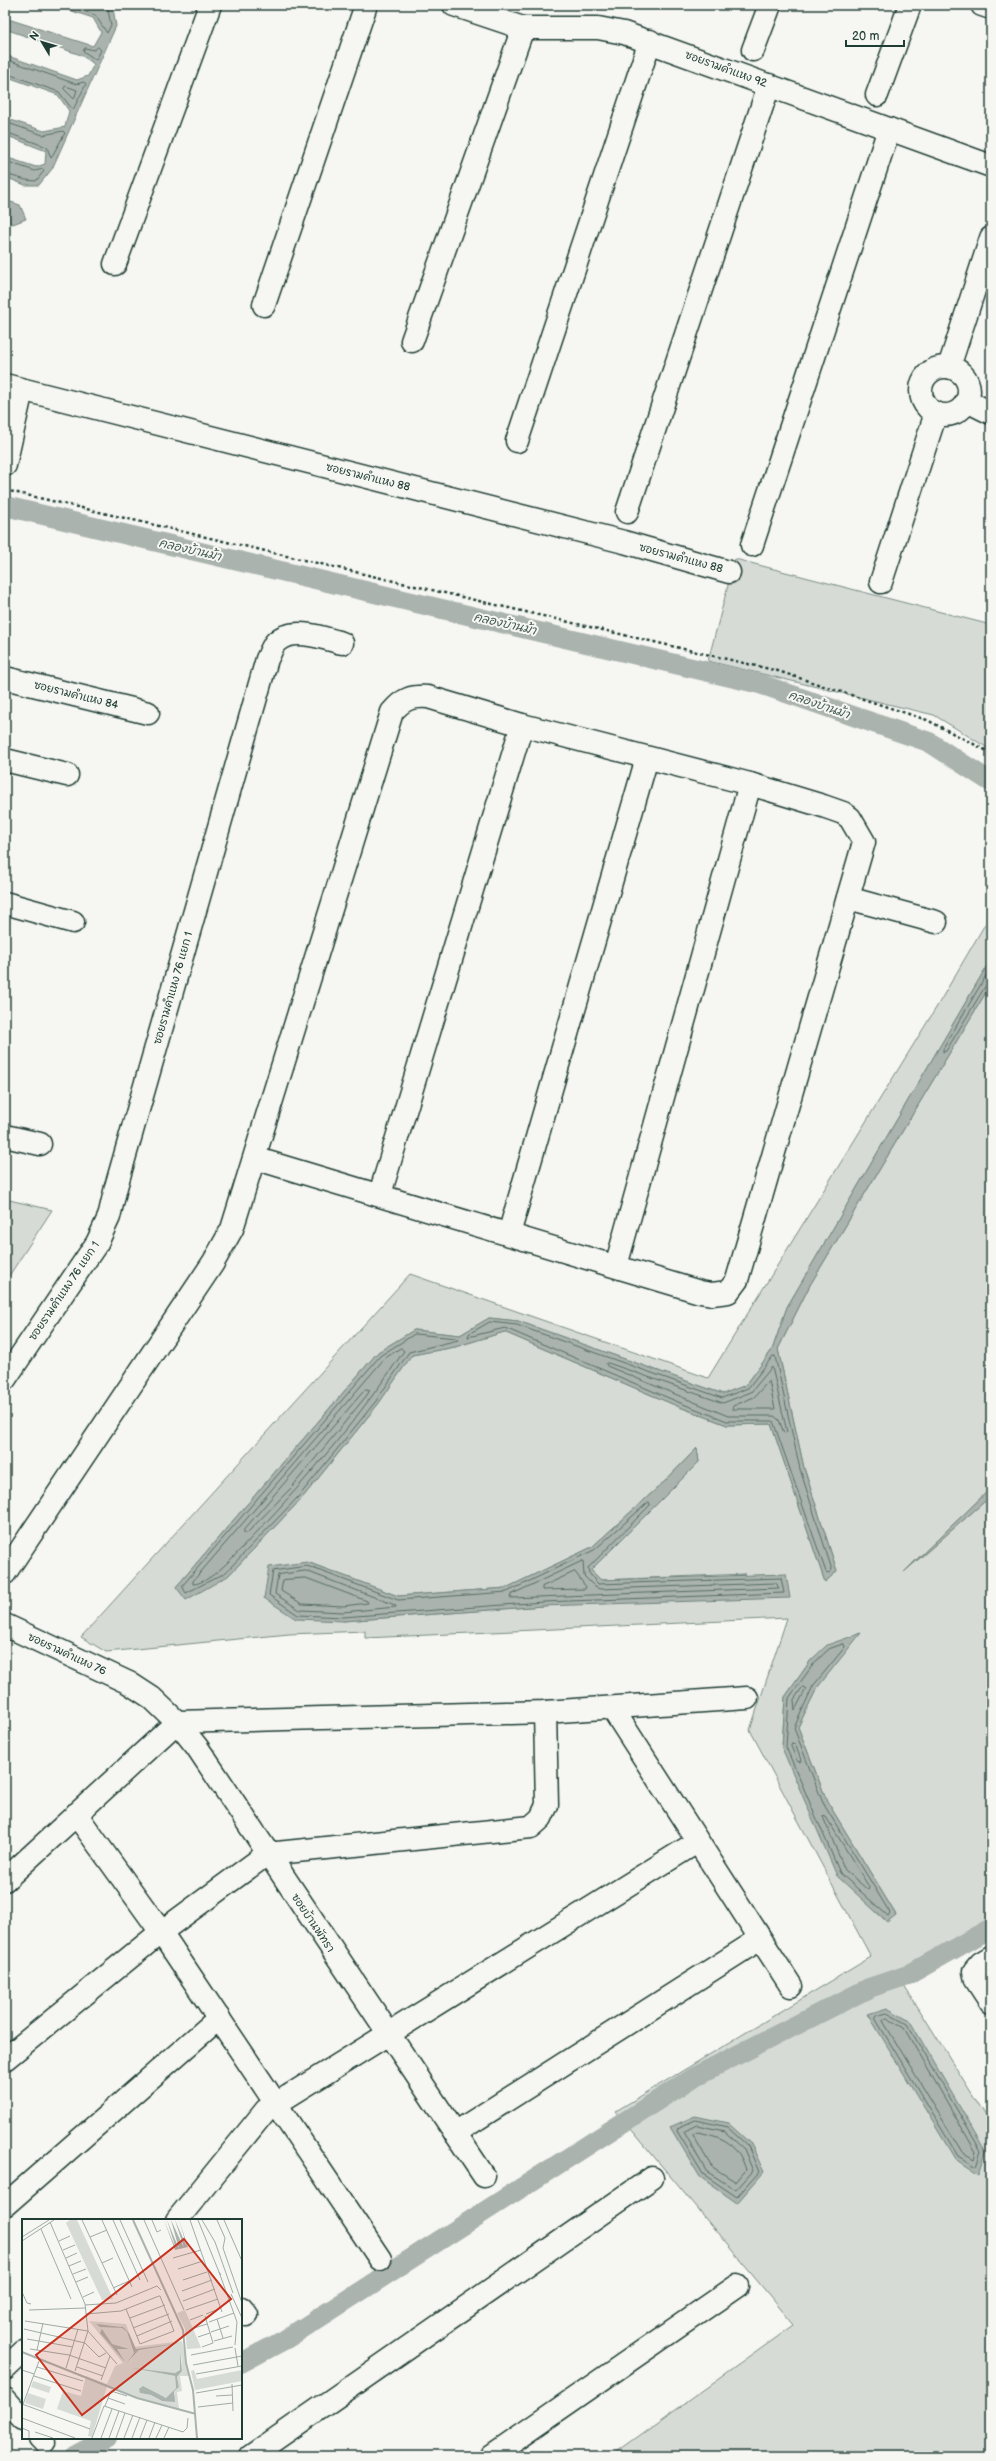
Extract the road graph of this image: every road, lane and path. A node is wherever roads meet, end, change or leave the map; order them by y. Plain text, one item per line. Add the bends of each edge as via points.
1 (210, 5) edge
2 (366, 5) edge
3 (454, 5) edge
4 (770, 5) edge
5 (910, 5) edge
6 (982, 5) edge
7 (991, 8) edge
8 (523, 28) junction
9 (650, 41) junction
10 (753, 50) dead end
11 (769, 85) junction
12 (877, 95) dead end
13 (889, 129) junction
14 (991, 166) edge
15 (991, 238) edge
16 (115, 264) dead end
17 (264, 305) dead end
18 (412, 340) dead end
19 (949, 367) junction
20 (13, 387) edge
21 (967, 401) junction
22 (936, 413) junction
23 (991, 413) edge
24 (517, 441) dead end
25 (5, 464) edge
26 (5, 490) edge
27 (627, 512) dead end
28 (752, 545) dead end
29 (729, 572) dead end
30 (881, 582) dead end
31 (342, 643) dead end
32 (5, 678) edge
33 (148, 713) dead end
34 (522, 725) junction
35 (991, 753) edge
36 (647, 758) junction
37 (5, 760) edge
38 (67, 775) dead end
39 (750, 784) junction
40 (848, 898) junction
41 (5, 903) edge
42 (73, 922) dead end
43 (936, 922) dead end
44 (5, 1136) edge
45 (40, 1144) dead end
46 (254, 1158) junction
47 (380, 1194) junction
48 (509, 1234) junction
49 (616, 1266) junction
50 (5, 1379) edge
51 (5, 1573) edge
52 (5, 1625) edge
53 (129, 1683) joint
54 (747, 1698) dead end
55 (612, 1708) junction
56 (545, 1712) junction
57 (176, 1722) junction
58 (76, 1814) junction
59 (697, 1842) junction
60 (267, 1854) junction
61 (5, 1880) edge
62 (161, 1932) junction
63 (760, 1939) junction
64 (991, 1957) edge
65 (791, 1986) dead end
66 (991, 2003) edge
67 (219, 2018) junction
68 (388, 2034) junction
69 (5, 2059) edge
70 (276, 2103) junction
71 (455, 2133) junction
72 (484, 2176) dead end
73 (652, 2178) dead end
74 (5, 2205) edge
75 (178, 2219) edge
76 (380, 2259) dead end
77 (737, 2286) dead end
78 (22, 2353) edge
79 (5, 2369) edge
80 (5, 2399) edge
81 (22, 2418) edge
82 (251, 2456) edge
83 (491, 2456) edge

1 - 16 street
2 - 17 street
3 - 8 street, ซอยรามคําแหง 92
4 - 10 street
5 - 12 street
6 - 7 street
8 - 9 street, ซอยรามคําแหง 92 via 598,28
8 - 18 street
9 - 11 street, ซอยรามคําแหง 92
9 - 24 street
11 - 13 street, ซอยรามคําแหง 92
11 - 27 street
13 - 14 street, ซอยรามคําแหง 92
13 - 28 street
15 - 19 street
19 - 21 street via 956,369 966,379 969,394
19 - 22 street via 928,374 922,388 925,403
20 - 25 street
20 - 29 street, ซอยรามคำแหง 88 via 624,542
21 - 22 street via 957,412
21 - 23 street
22 - 30 street
26 - 35 path via 778,671 927,720
31 - 50 street, ซอยรามคำแหง 76 แยก 1 via 310,635 294,635 276,643 267,659 109,1217 97,1242
32 - 33 street, ซอยรามคำแหง 84
34 - 36 street
34 - 46 street via 428,697 414,696 401,701 392,712
34 - 47 street
36 - 39 street
36 - 48 street
37 - 38 street
39 - 40 street via 823,806 850,818 864,842
39 - 49 street
40 - 43 street
40 - 49 street via 737,1280 728,1292 712,1294
41 - 42 street
44 - 45 street
46 - 47 street
46 - 51 street via 232,1229 213,1263
47 - 48 street
48 - 49 street
52 - 53 street, ซอยรามคำแหง 76
53 - 57 street, ซอยบ้านพัทรา via 152,1698
54 - 55 street
55 - 56 street
55 - 59 street
56 - 57 street
56 - 60 street via 547,1805 541,1818 530,1827
57 - 58 street
57 - 60 street, ซอยบ้านพัทรา via 197,1747
58 - 61 street
58 - 62 street
59 - 63 street
59 - 68 street
60 - 62 street
60 - 68 street, ซอยบ้านพัทรา
62 - 67 street
62 - 69 street
63 - 65 street
63 - 71 street
64 - 66 street via 974,1971 976,1980
67 - 70 street
67 - 74 street
68 - 70 street
68 - 71 street, ซอยบ้านพัทรา
70 - 75 street via 261,2116
70 - 76 street
71 - 72 street, ซอยบ้านพัทรา
73 - 82 street
77 - 83 street
78 - 79 street
80 - 81 street

